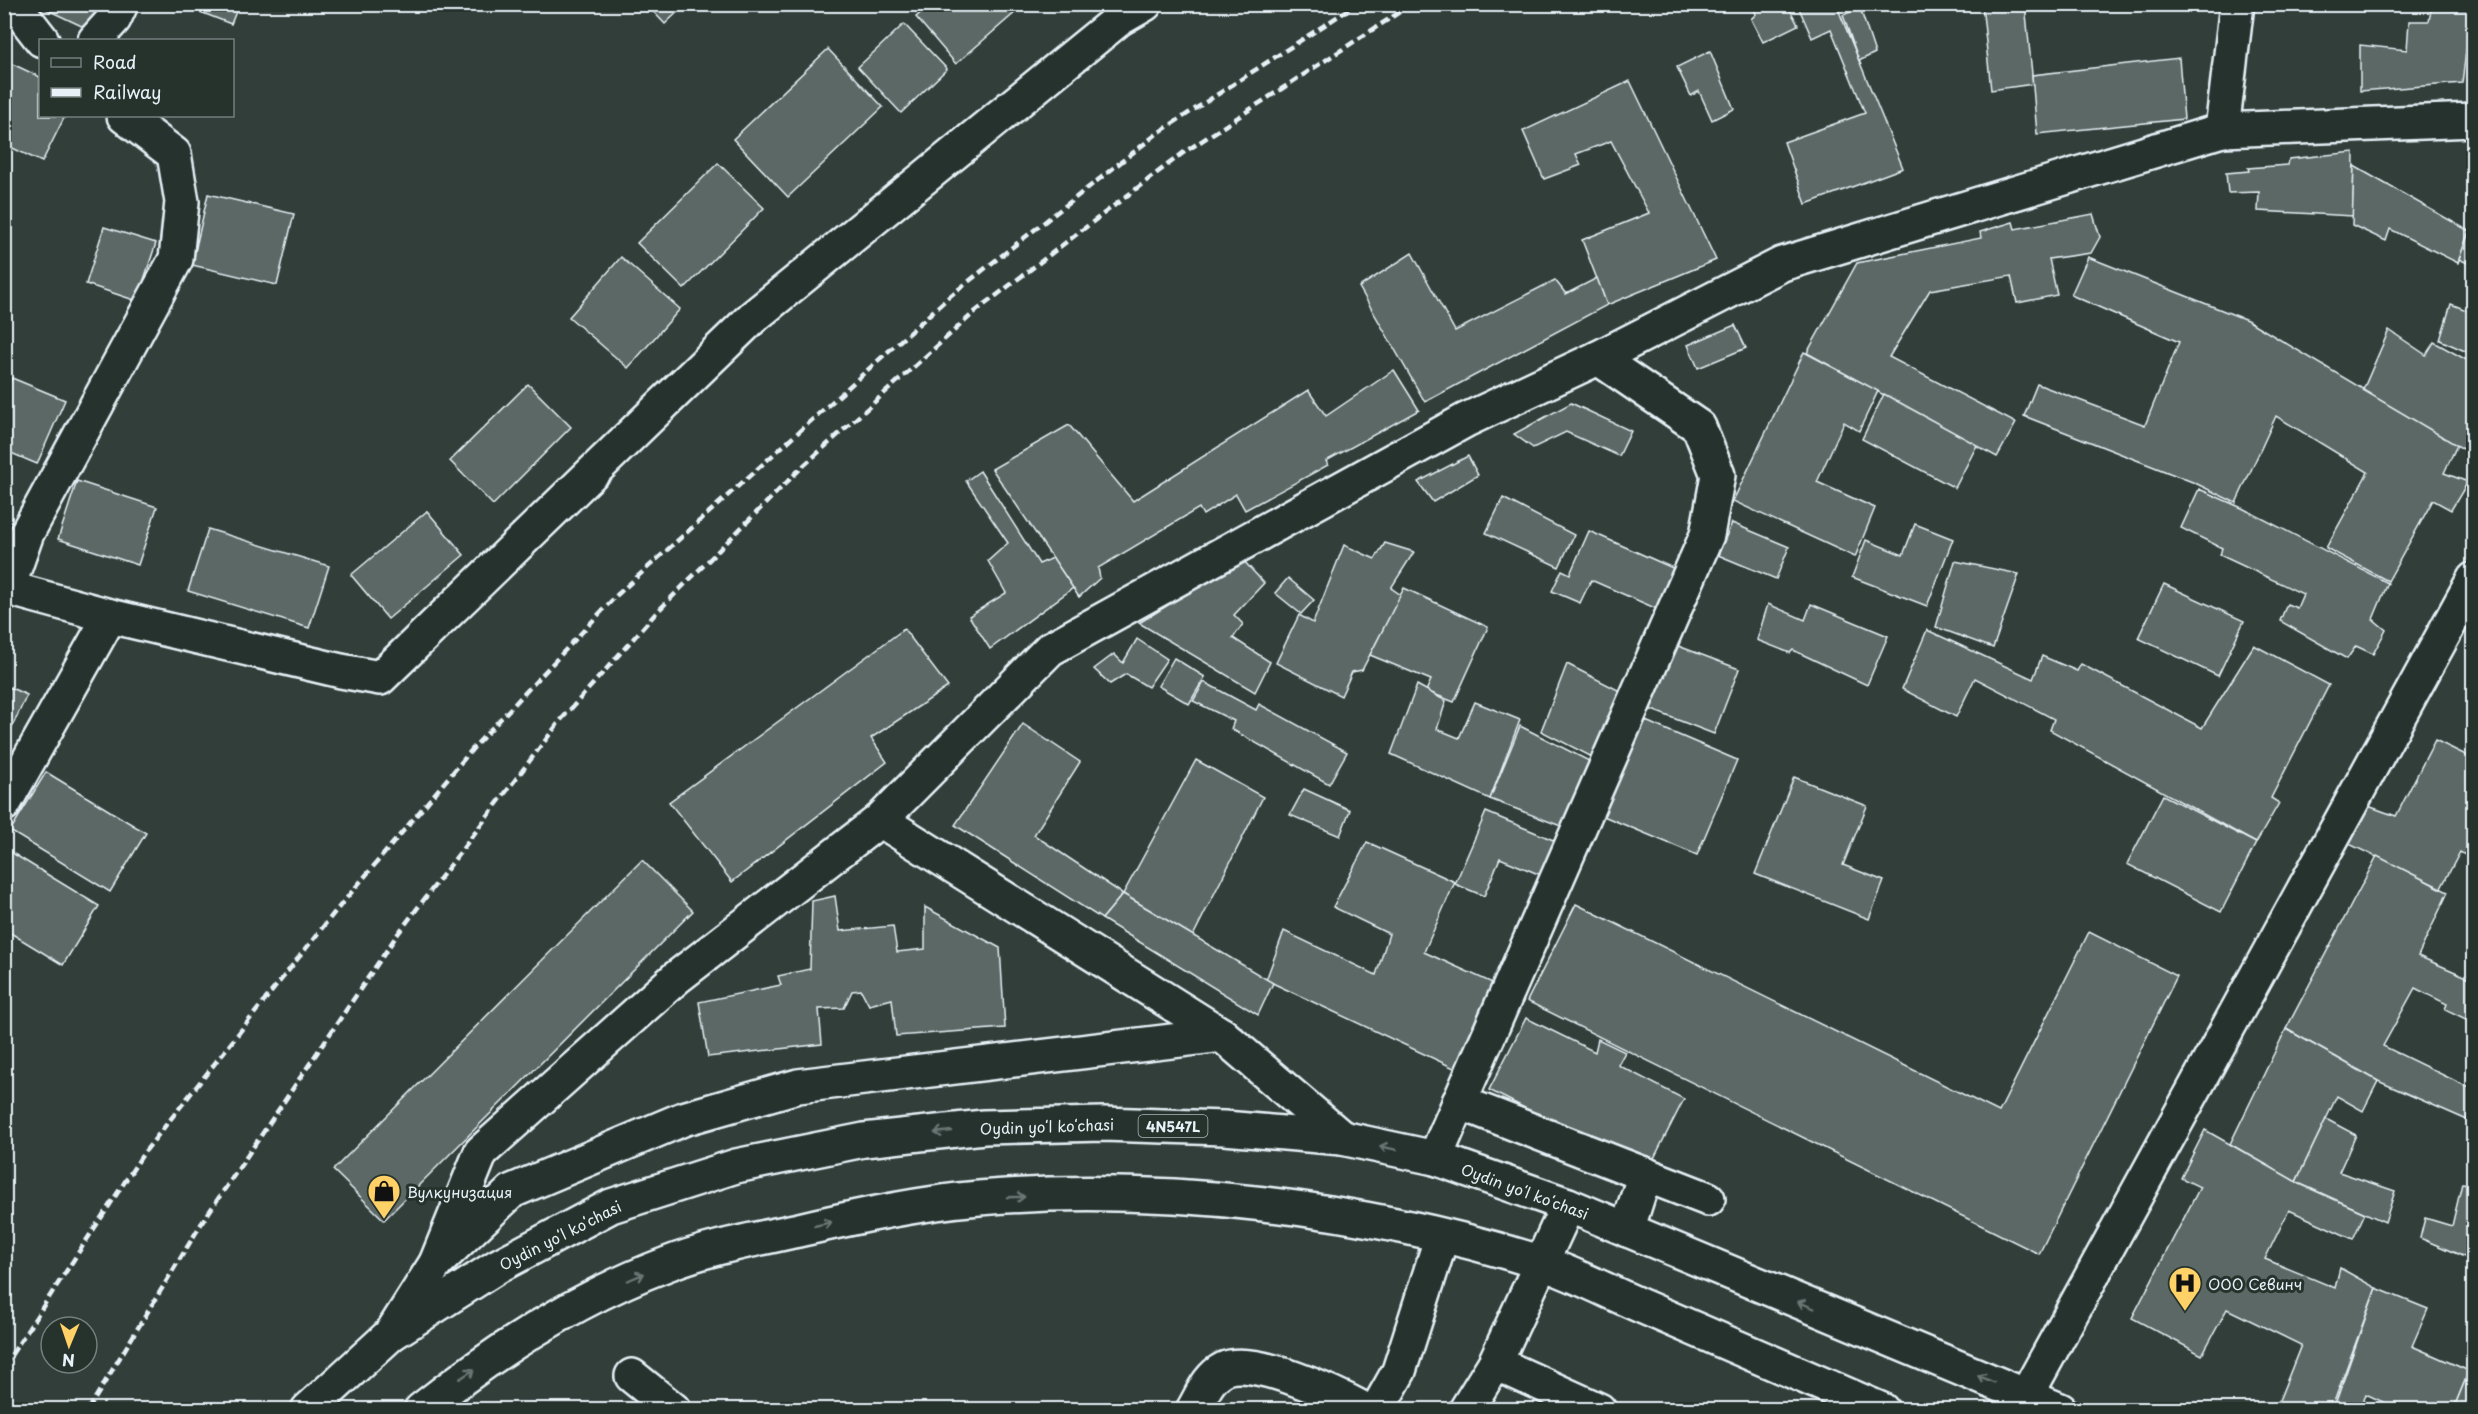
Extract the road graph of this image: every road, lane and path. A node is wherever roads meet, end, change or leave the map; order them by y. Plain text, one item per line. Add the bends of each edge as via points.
1 (14, 4) edge
2 (121, 4) edge
3 (1144, 4) edge
4 (2237, 4) edge
5 (41, 39) edge
6 (95, 39) edge
7 (125, 117) edge
8 (2474, 120) edge
9 (2222, 130) junction
10 (1598, 358) junction
11 (2474, 579) edge
12 (6, 587) edge
13 (110, 615) junction
14 (4, 804) edge
15 (880, 820) junction
16 (1222, 1035) junction
17 (1460, 1102) junction
18 (1342, 1138) junction
19 (1435, 1158) junction
20 (1645, 1174) junction
21 (1708, 1199) dead end
22 (1568, 1205) junction
23 (1627, 1230) junction
24 (1442, 1236) junction
25 (436, 1263) junction
26 (1542, 1263) junction
27 (391, 1334) junction
28 (1495, 1363) junction
29 (632, 1376) dead end
30 (2026, 1396) junction
31 (1880, 1409) edge
32 (308, 1410) edge
33 (421, 1410) edge
34 (674, 1410) edge
35 (1193, 1410) edge
36 (1365, 1410) edge
37 (1377, 1410) edge
38 (1466, 1410) edge
39 (1599, 1410) edge
40 (2060, 1410) edge

1 - 5 street
2 - 6 street via 114,19
3 - 13 street via 1119,19 752,318 380,678
4 - 9 street
7 - 12 street via 174,154 182,202 176,260 27,533
8 - 9 street
9 - 10 street via 1782,264
10 - 15 street via 1466,420 1050,649
10 - 17 street via 1699,427 1718,475 1707,536
11 - 30 street
12 - 13 street
13 - 14 street
15 - 16 street
15 - 25 street via 676,978 481,1152
16 - 18 street
16 - 25 street via 798,1086 683,1119 512,1191
17 - 19 street
17 - 20 street
19 -> 18 street, Oydin yoʻl koʻchasi / 4N547L
18 -> 27 street, Oydin yoʻl koʻchasi / 4N547L via 1224,1128 1103,1124 984,1127 864,1140 736,1166 611,1206 498,1266
19 - 22 street, Oydin yoʻl koʻchasi / 4N547L
20 - 21 street
20 - 23 street
22 - 23 street, Oydin yoʻl koʻchasi / 4N547L
22 - 26 street
30 -> 23 street, Oydin yoʻl koʻchasi / 4N547L
24 - 26 street
33 -> 24 street via 537,1329 611,1288 670,1263 857,1217 977,1198 1097,1194 1213,1199 1328,1212
24 - 37 street via 1399,1371
25 - 27 street
26 - 28 street
26 - 31 street
27 - 32 street, Oydin yoʻl koʻchasi / 4N547L
28 - 38 street
28 - 39 street
29 - 34 street
30 - 40 street, Oydin yoʻl koʻchasi / 4N547L
35 - 36 street via 1212,1377 1226,1368 1253,1366 1288,1376

